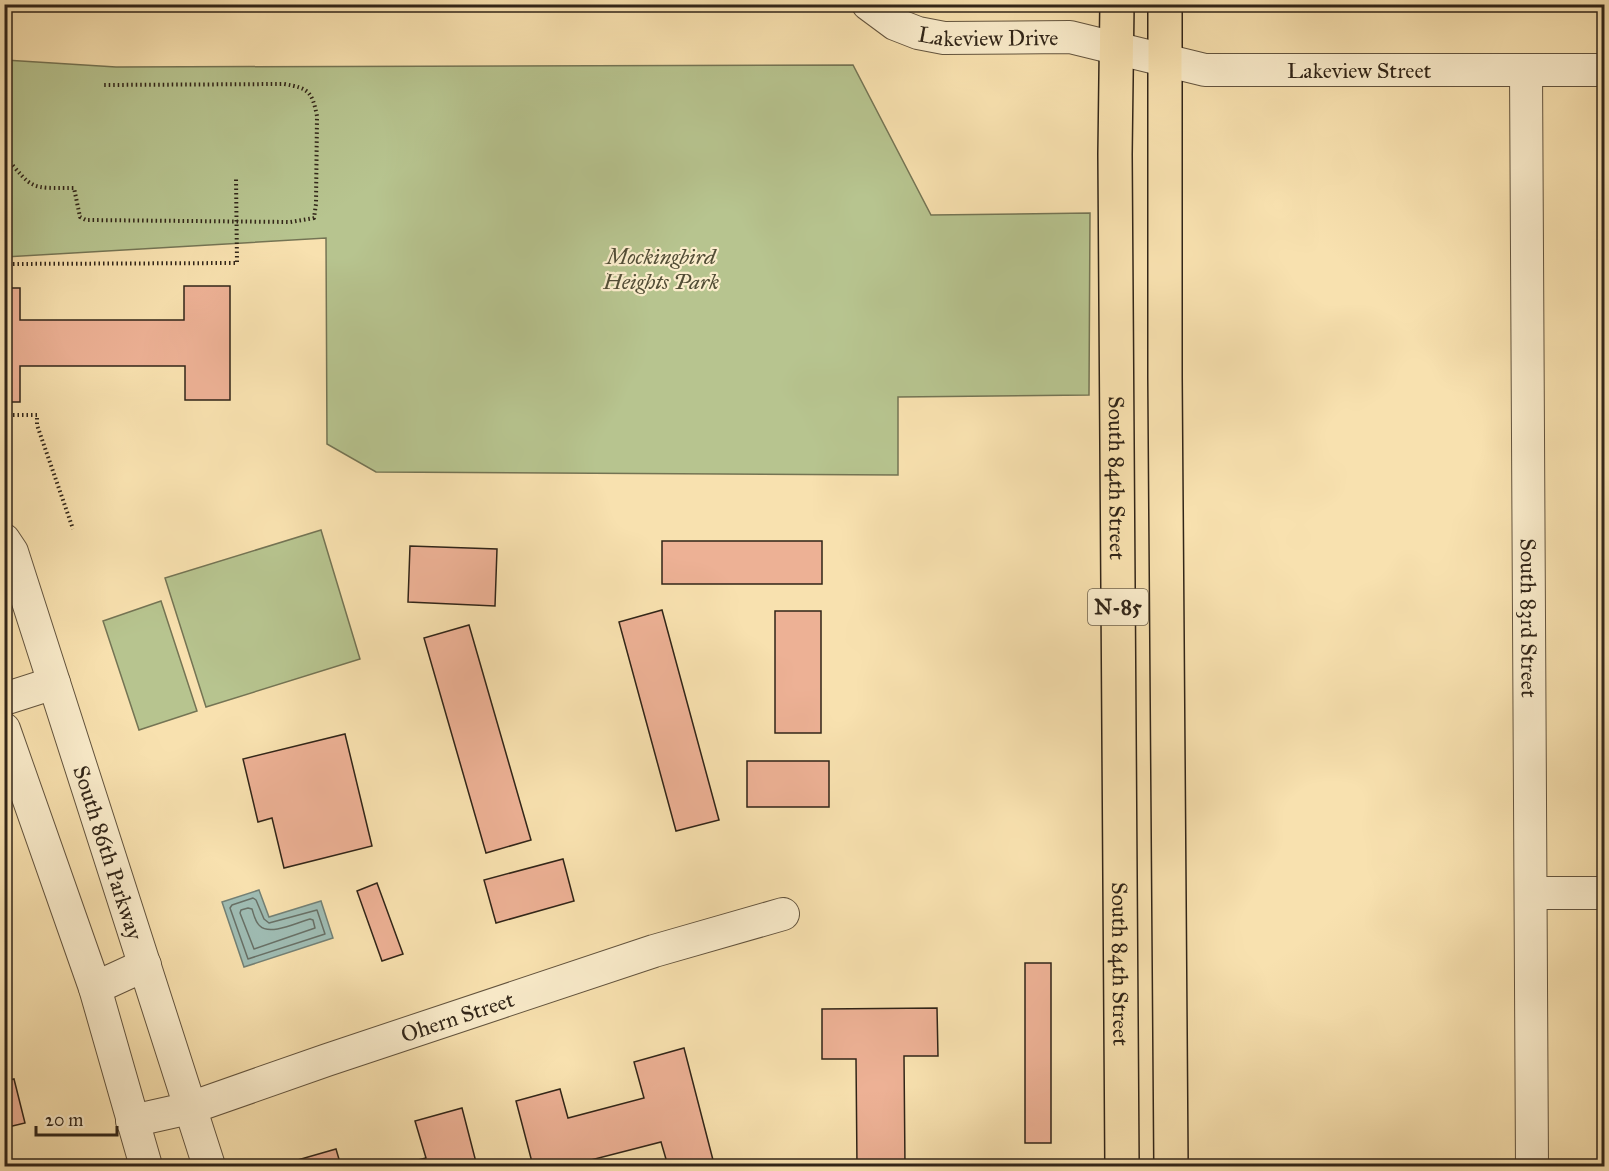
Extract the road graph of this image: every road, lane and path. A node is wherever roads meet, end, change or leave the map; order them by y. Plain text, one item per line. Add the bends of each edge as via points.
1 (868, 4) edge
2 (1117, 4) edge
3 (1166, 4) edge
4 (1117, 48) junction
5 (1165, 59) junction
6 (1526, 70) junction
7 (1605, 70) edge
8 (102, 85) dead end
9 (4, 155) edge
10 (236, 177) dead end
11 (237, 221) junction
12 (4, 264) edge
13 (4, 415) edge
14 (73, 529) dead end
15 (8, 546) edge
16 (54, 683) junction
17 (4, 699) edge
18 (4, 729) edge
19 (1532, 893) junction
20 (1605, 893) edge
21 (783, 914) dead end
22 (145, 964) junction
23 (94, 988) junction
24 (190, 1107) junction
25 (132, 1122) junction
26 (146, 1167) edge
27 (208, 1167) edge
28 (1122, 1167) edge
29 (1171, 1167) edge
30 (1533, 1167) edge

1 - 4 street, Lakeview Drive via 895,24 944,38 1070,37
2 - 4 main road, South 84th Street / N-85
3 - 5 main road, N-85
4 - 5 street, Lakeview Street
4 - 28 main road, South 84th Street / N-85
5 - 6 street, Lakeview Street via 1205,70
5 - 29 main road, N-85
6 - 7 street, Lakeview Street
6 - 19 street, South 83rd Street
8 - 11 path via 284,84 310,93 317,116 314,218 290,222
9 - 11 path via 28,184 38,188 74,188 80,217 86,220
10 - 11 path
11 - 12 path via 237,263
13 - 14 path via 37,415 37,425
15 - 16 street, South 86th Parkway
16 - 17 street
16 - 22 street, South 86th Parkway
18 - 23 street
19 - 20 street
19 - 30 street, South 83rd Street
21 - 24 street, Ohern Street via 643,955
22 - 23 street
22 - 24 street, South 86th Parkway
23 - 25 street
24 - 25 street, Ohern Street
24 - 27 street, South 86th Parkway
25 - 26 street

